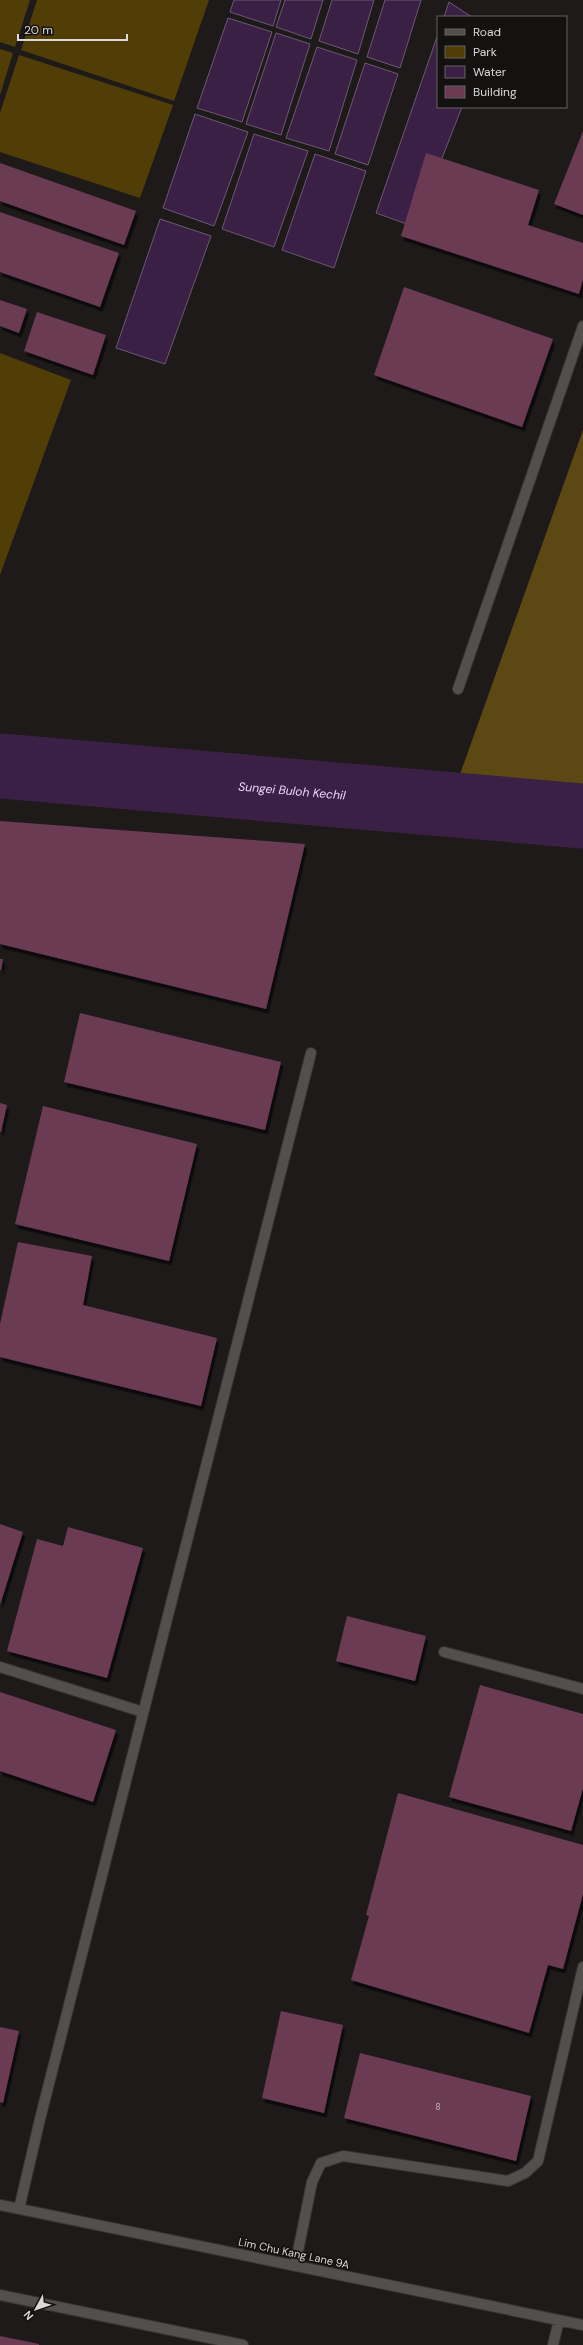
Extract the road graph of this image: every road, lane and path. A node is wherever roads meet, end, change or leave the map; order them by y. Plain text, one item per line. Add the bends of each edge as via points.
1 (583, 326) edge
2 (458, 689) dead end
3 (311, 1053) dead end
4 (444, 1652) dead end
5 (0, 1667) edge
6 (583, 1689) edge
7 (144, 1712) junction
8 (583, 1967) edge
9 (0, 2205) edge
10 (19, 2209) junction
11 (295, 2266) junction
12 (0, 2295) edge
13 (559, 2320) junction
14 (583, 2325) edge
15 (243, 2345) edge
16 (553, 2345) edge

1 - 2 street
3 - 7 street
4 - 6 street
5 - 7 street
7 - 10 street
8 - 11 street via 538,2161 525,2173 508,2181 343,2156 321,2163 312,2182
9 - 10 street, Lim Chu Kang Lane 9A
10 - 11 street, Lim Chu Kang Lane 9A
11 - 13 street, Lim Chu Kang Lane 9A
12 - 15 street
13 - 14 street, Lim Chu Kang Lane 9A
13 - 16 street

